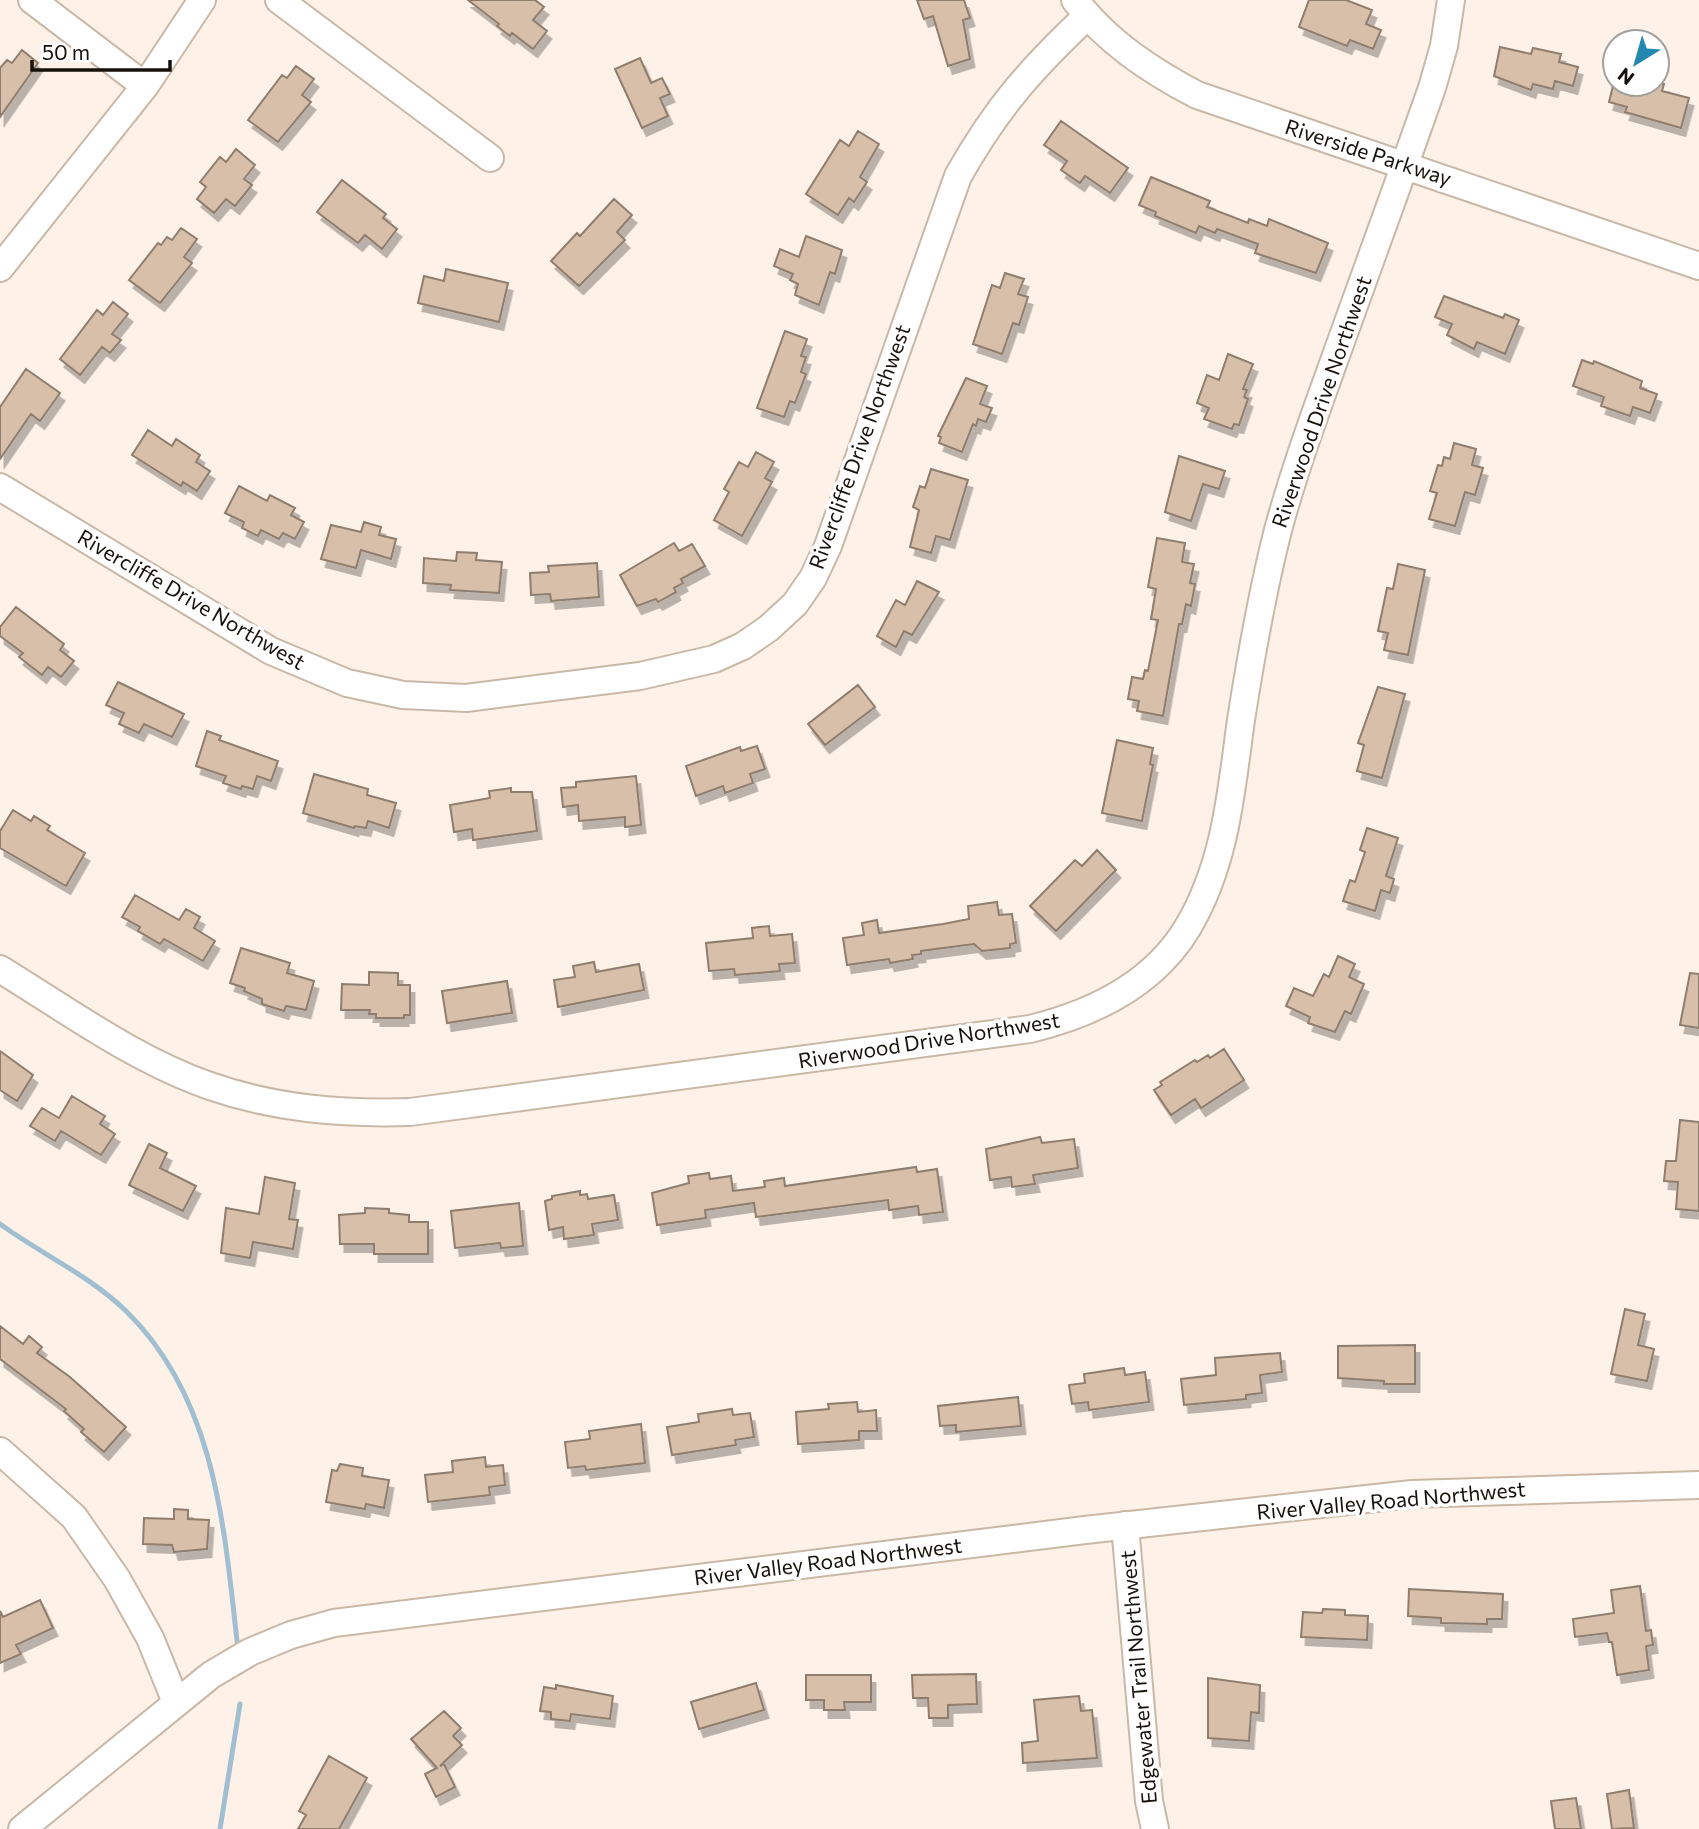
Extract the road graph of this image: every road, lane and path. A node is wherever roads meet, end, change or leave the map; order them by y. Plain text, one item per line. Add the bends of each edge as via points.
1 (32, 0) edge
2 (202, 0) edge
3 (279, 0) edge
4 (1451, 0) edge
5 (1081, 8) edge
6 (145, 86) junction
7 (490, 158) dead end
8 (1405, 165) junction
9 (1695, 263) edge
10 (0, 268) edge
11 (0, 487) edge
12 (0, 969) edge
13 (0, 1451) edge
14 (1699, 1485) edge
15 (1125, 1525) junction
16 (176, 1702) junction
17 (22, 1829) edge
18 (1155, 1829) edge

1 - 6 street
2 - 6 street
3 - 7 street
4 - 8 street, Riverwood Drive Northwest via 1435,77
5 - 8 street, Riverside Parkway via 1134,58 1197,95
5 - 11 street, Rivercliffe Drive Northwest via 1009,95 958,176 813,578 769,628 714,659 639,676 466,698 402,695 347,683 271,651
6 - 10 street
8 - 9 street, Riverside Parkway
8 - 12 street, Riverwood Drive Northwest via 1304,444 1278,530 1253,643 1223,843 1212,883 1187,929 1153,970 1110,1001 1066,1021 1030,1029 424,1110 347,1114 281,1106 209,1086 141,1055
13 - 16 street via 74,1517 117,1579 150,1639
14 - 15 street, River Valley Road Northwest via 1412,1494
15 - 16 street, River Valley Road Northwest via 334,1623 250,1653
15 - 18 street, Edgewater Trail Northwest
16 - 17 street, River Valley Road Northwest

